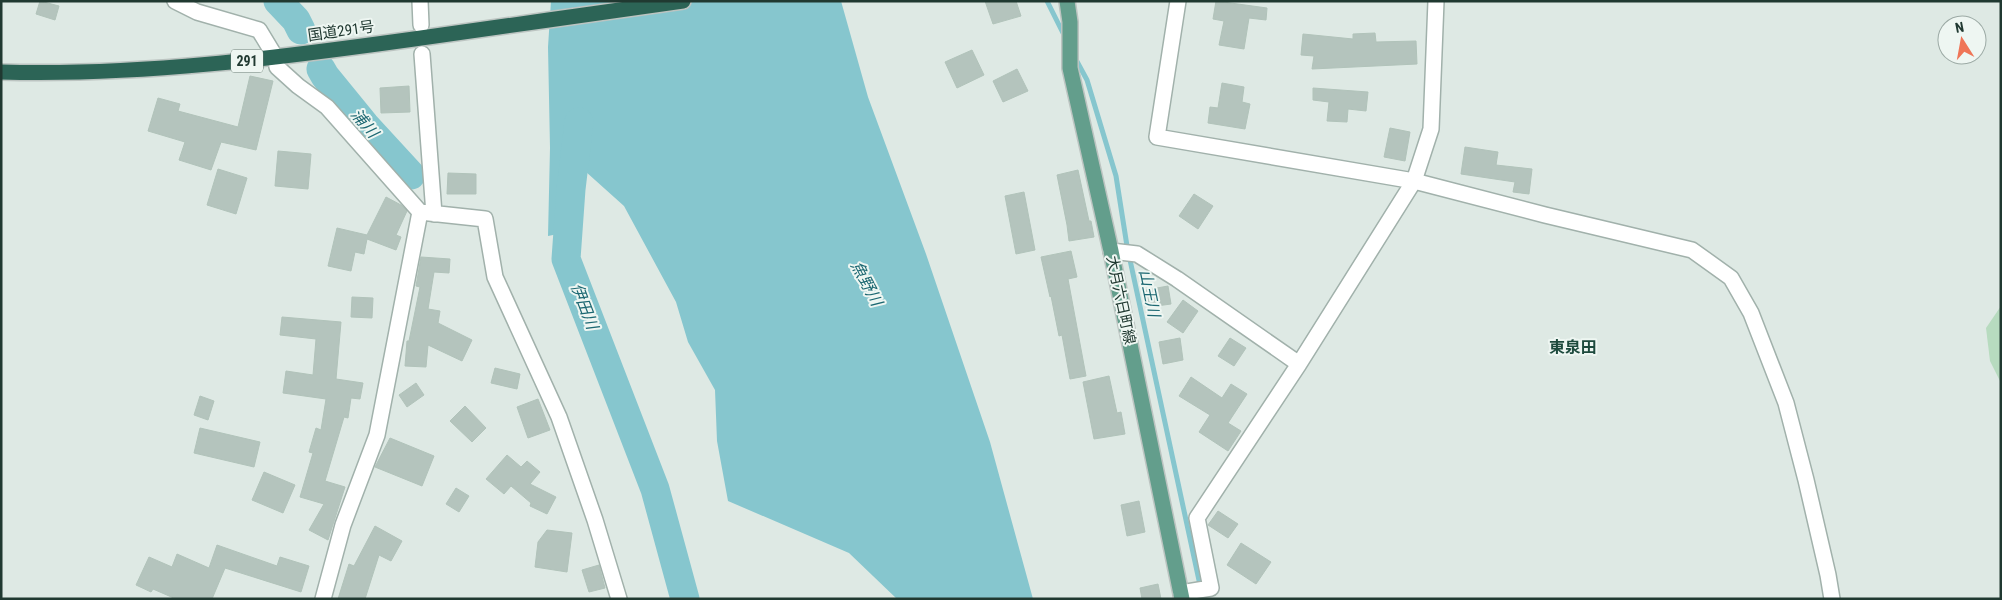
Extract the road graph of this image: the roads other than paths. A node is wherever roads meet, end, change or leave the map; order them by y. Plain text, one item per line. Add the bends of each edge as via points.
1 (175, 1) edge
2 (420, 1) edge
3 (683, 1) edge
4 (1067, 1) edge
5 (1178, 1) edge
6 (1436, 1) edge
7 (421, 25) dead end
8 (422, 54) dead end
9 (276, 58) junction
10 (1, 72) edge
11 (1414, 181) junction
12 (427, 213) junction
13 (1111, 251) junction
14 (1299, 364) junction
15 (1182, 596) edge
16 (323, 599) edge
17 (619, 599) edge
18 (1832, 599) edge

1 - 9 street via 197,12 258,30
2 - 7 street
3 - 9 highway, 国道291号 / 291
4 - 13 main road, 大月六日町線 via 1070,68
5 - 11 street via 1157,137
6 - 11 street via 1431,129
8 - 12 street
9 - 10 highway, 国道291号 / 291 via 88,72
9 - 12 street via 277,66 327,107
11 - 14 street
11 - 18 street via 1692,250 1731,278 1751,313 1786,402
12 - 16 street via 377,435 343,525
12 - 17 street via 485,219 495,277 559,417
13 - 14 street via 1137,254
13 - 15 main road, 大月六日町線
14 - 15 street via 1197,518 1211,588

